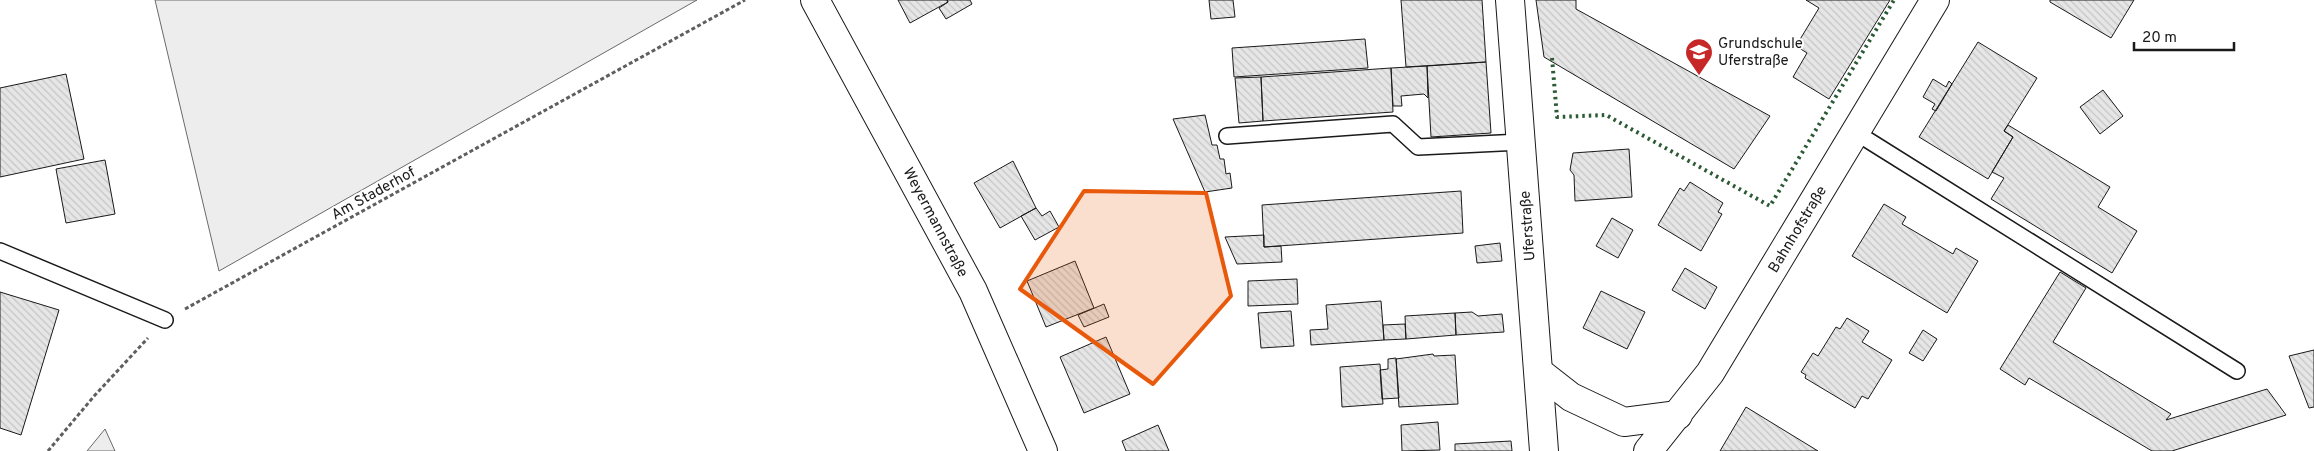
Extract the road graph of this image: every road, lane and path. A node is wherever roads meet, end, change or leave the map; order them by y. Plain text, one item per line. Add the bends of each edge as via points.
1 (745, 0) edge
2 (815, 0) edge
3 (1510, 0) edge
4 (1935, 0) edge
5 (1855, 132) junction
6 (1226, 136) dead end
7 (1521, 142) junction
8 (0, 251) edge
9 (165, 320) junction
10 (2237, 371) dead end
11 (1539, 372) junction
12 (1678, 415) junction
13 (48, 451) edge
14 (1043, 451) edge
15 (1544, 451) edge
16 (1648, 451) edge

1 - 9 path, Am Staderhof
2 - 14 street, Weyermannstraße via 973,291
3 - 7 street, Uferstraße
4 - 5 street, Bahnhofstraße
5 - 10 lane
5 - 12 street, Bahnhofstraße via 1710,373
6 - 7 lane via 1393,124 1418,147
7 - 11 street, Uferstraße
8 - 9 lane
9 - 13 path, Am Staderhof
11 - 12 street via 1571,397 1624,422
11 - 15 street, Uferstraße
12 - 16 street, Bahnhofstraße

